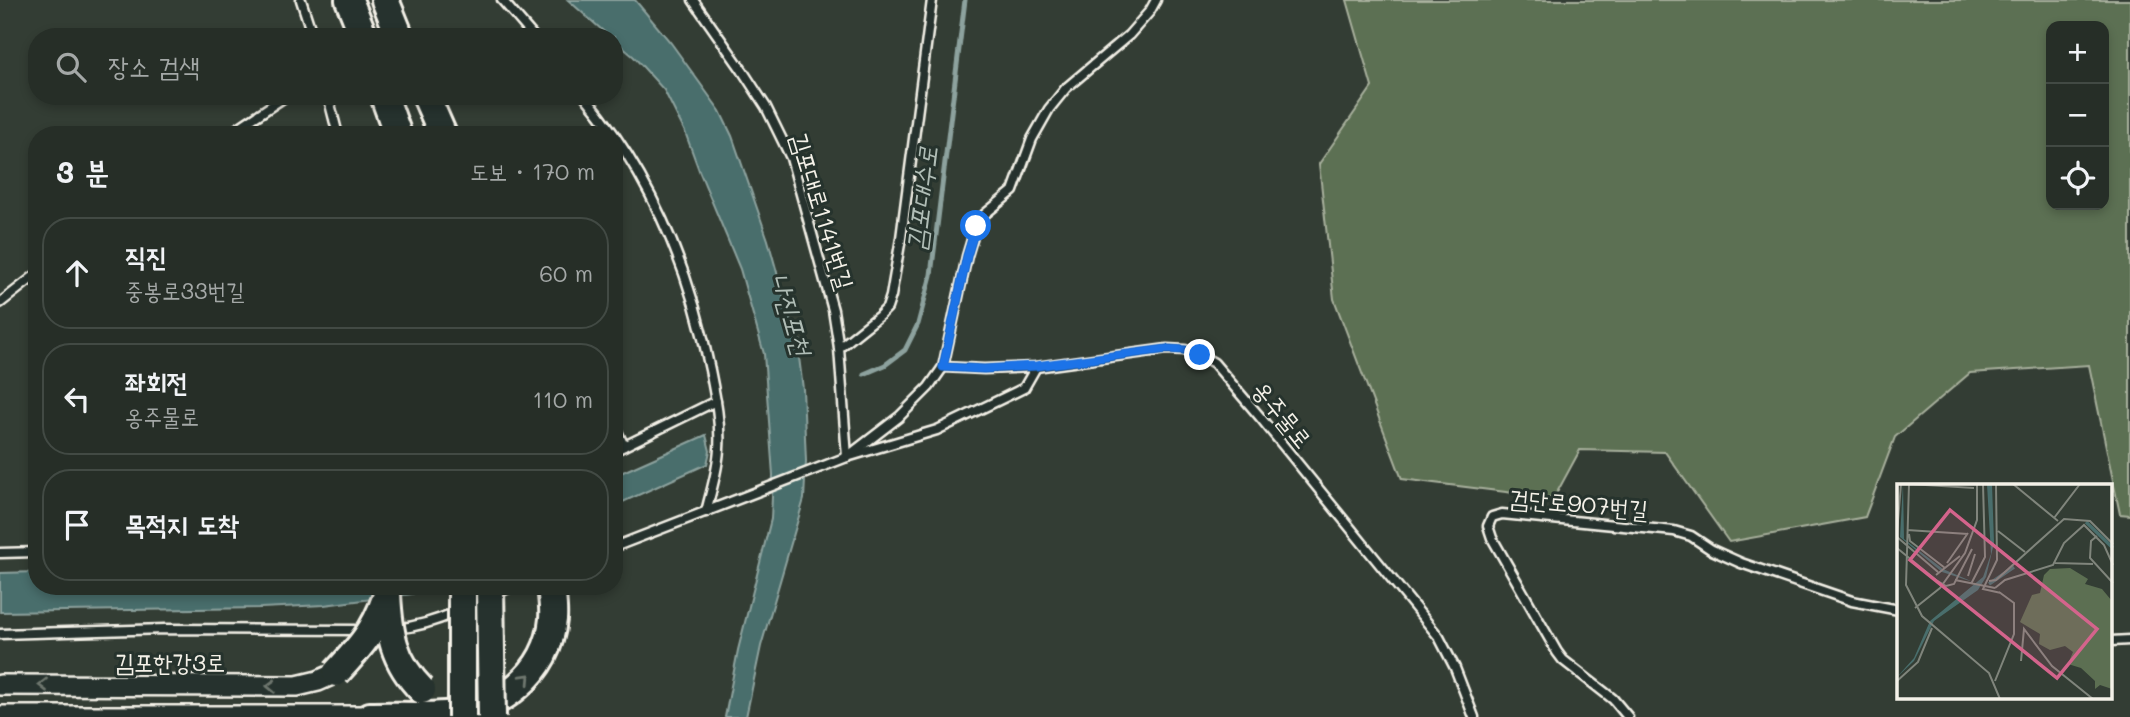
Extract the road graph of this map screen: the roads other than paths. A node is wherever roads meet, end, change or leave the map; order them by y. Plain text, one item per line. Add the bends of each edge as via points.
1 (301, 0) edge
2 (349, 0) edge
3 (385, 0) edge
4 (502, 0) edge
5 (693, 0) edge
6 (932, 0) edge
7 (1156, 0) edge
8 (310, 28) edge
9 (360, 28) edge
10 (396, 28) edge
11 (526, 28) edge
12 (273, 105) edge
13 (330, 105) edge
14 (380, 105) edge
15 (387, 105) edge
16 (425, 105) edge
17 (428, 105) edge
18 (592, 105) edge
19 (241, 126) edge
20 (336, 126) edge
21 (383, 126) edge
22 (395, 126) edge
23 (430, 126) edge
24 (438, 126) edge
25 (608, 126) edge
26 (623, 146) edge
27 (28, 281) edge
28 (0, 303) edge
29 (839, 348) junction
30 (1036, 366) junction
31 (943, 367) junction
32 (716, 401) junction
33 (624, 446) edge
34 (847, 457) junction
35 (706, 512) junction
36 (623, 544) edge
37 (28, 552) edge
38 (0, 553) edge
39 (385, 595) edge
40 (387, 595) edge
41 (463, 595) edge
42 (489, 595) edge
43 (493, 595) edge
44 (552, 595) edge
45 (1897, 610) edge
46 (0, 634) edge
47 (2130, 640) edge
48 (2112, 641) edge
49 (336, 673) joint
50 (0, 685) edge
51 (478, 714) edge
52 (0, 716) edge
53 (370, 716) edge
54 (1474, 717) edge
55 (1628, 717) edge

1 - 8 lane
2 - 9 highway
3 - 10 highway
4 - 11 lane
5 - 29 lane, 김포대로1141번길 via 780,133 826,281
6 - 29 lane via 891,296 887,308
7 - 31 lane via 1129,35 1066,88 1049,109 1032,139 1013,191 976,226
12 - 19 lane
13 - 20 lane
14 - 21 highway
15 - 22 highway
16 - 23 highway
17 - 24 highway
18 - 25 lane
26 - 32 lane via 652,196 680,264 701,324
27 - 28 lane
29 - 34 lane, 김포대로1141번길
30 - 31 lane, 옹주물로
30 - 34 lane via 1024,388 937,430
30 - 54 lane, 옹주물로 via 1167,349 1185,350 1214,363 1439,637
31 - 34 lane via 899,417
32 - 33 lane
32 - 35 lane via 719,449
34 - 35 lane
35 - 36 lane
37 - 38 lane
39 - 49 highway, bridge via 368,638
40 - 51 highway, bridge via 397,657 408,676 435,699
41 - 51 highway, bridge
42 - 51 highway, bridge
43 - 46 lane via 409,628
51 -> 44 highway via 522,684 537,666 554,617
45 - 55 lane, 검단로907번길 via 1852,601 1741,563 1675,531 1502,514 1492,517 1488,526 1492,538 1557,652
47 - 48 lane
49 -> 50 street, 김포한강3로 via 297,686
51 - 53 highway
52 - 53 street

